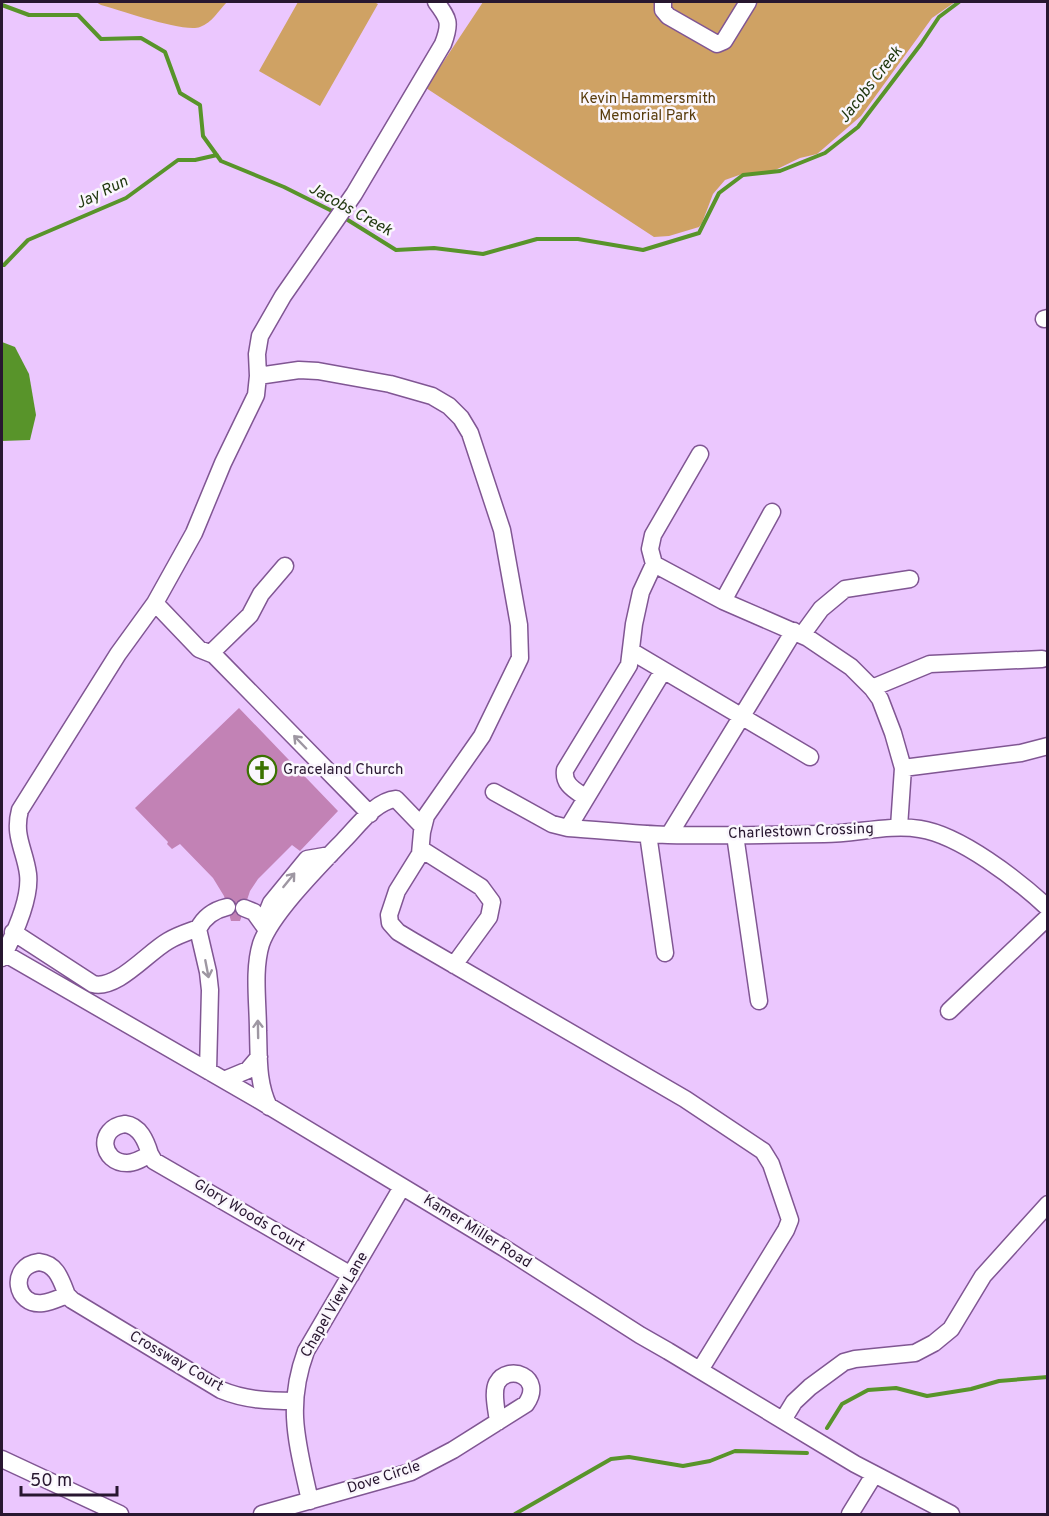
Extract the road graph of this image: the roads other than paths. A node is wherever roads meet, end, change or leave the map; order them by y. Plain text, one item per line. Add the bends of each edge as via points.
1 (436, 2) edge
2 (663, 2) edge
3 (748, 2) edge
4 (258, 376) junction
5 (700, 454) dead end
6 (772, 512) dead end
7 (654, 564) junction
8 (285, 566) dead end
9 (910, 579) dead end
10 (723, 601) junction
11 (155, 603) junction
12 (798, 633) junction
13 (631, 651) junction
14 (217, 658) junction
15 (1042, 659) dead end
16 (663, 670) junction
17 (872, 688) junction
18 (741, 716) junction
19 (1047, 746) edge
20 (810, 757) dead end
21 (903, 768) junction
22 (494, 792) dead end
23 (586, 798) junction
24 (370, 814) junction
25 (568, 828) junction
26 (900, 828) junction
27 (648, 834) junction
28 (669, 835) junction
29 (735, 835) junction
30 (422, 840) junction
31 (1047, 908) edge
32 (1047, 917) edge
33 (265, 927) junction
34 (199, 928) junction
35 (13, 932) junction
36 (665, 953) dead end
37 (2, 955) edge
38 (454, 965) junction
39 (759, 1001) dead end
40 (949, 1011) dead end
41 (259, 1057) junction
42 (208, 1071) junction
43 (224, 1080) junction
44 (269, 1107) junction
45 (150, 1154) dead end
46 (402, 1187) junction
47 (1047, 1204) edge
48 (351, 1275) junction
49 (67, 1295) dead end
50 (700, 1370) junction
51 (295, 1401) junction
52 (783, 1420) junction
53 (498, 1422) dead end
54 (2, 1460) edge
55 (874, 1475) junction
56 (310, 1501) junction
57 (120, 1515) edge
58 (262, 1515) edge
59 (850, 1515) edge
60 (951, 1515) edge

1 - 4 street via 449,22 442,44 344,209 260,336
2 - 3 street via 668,16 720,44
4 - 11 street via 256,394 194,533
4 - 30 street via 318,371 432,396 461,418 479,456 502,530 519,625 520,658 482,736 426,816
5 - 7 street via 653,535 650,549
6 - 10 street
7 - 10 street
7 - 13 street via 641,592
8 - 14 street
9 - 12 street via 845,589
10 - 12 street
11 - 14 street via 199,650
11 - 35 street via 20,810 17,829 27,865 28,889
12 - 17 street via 851,667
12 - 18 street
13 - 16 street
13 - 23 street via 629,664 565,770 566,783
24 -> 14 street
15 - 17 street via 930,664
16 - 18 street
16 - 23 street
17 - 21 street via 880,699
18 - 20 street
18 - 28 street
19 - 21 street
21 - 26 street
22 - 25 street, Charlestown Crossing via 552,824
23 - 25 street
24 - 30 street via 383,802 396,799
33 -> 24 street
25 - 27 street, Charlestown Crossing
26 - 29 street, Charlestown Crossing via 832,834
26 - 31 street, Charlestown Crossing via 926,831 958,844 1010,876
27 - 28 street, Charlestown Crossing
27 - 36 street
28 - 29 street, Charlestown Crossing
29 - 39 street
30 - 38 street via 413,866 397,891 390,923 398,932
30 - 38 street via 481,887 492,902 489,917
32 - 40 street
33 - 34 street via 254,912 236,907 211,914
41 -> 33 street via 257,972
34 - 35 street via 167,942 114,981 99,985
34 -> 42 street via 210,990
35 - 37 street
37 - 42 street, Kamer Miller Road
38 - 50 street via 685,1099 763,1151 771,1164 790,1220
41 - 43 street via 248,1070
41 - 44 street via 259,1076
42 - 43 street, Kamer Miller Road
43 - 44 street, Kamer Miller Road
44 - 46 street, Kamer Miller Road
45 - 48 street, Glory Woods Court via 154,1161
46 - 48 street, Chapel View Lane
46 - 50 street, Kamer Miller Road
47 - 52 street via 983,1276 951,1329 934,1343 915,1353 844,1362 810,1387
48 - 51 street, Chapel View Lane via 306,1351
49 - 51 street, Crossway Court via 221,1390 244,1398
50 - 52 street, Kamer Miller Road
51 - 56 street, Chapel View Lane via 298,1445
52 - 55 street, Kamer Miller Road
53 - 56 street, Dove Circle via 411,1472
54 - 57 street
55 - 59 street
55 - 60 street, Kamer Miller Road
56 - 58 street, Dove Circle

